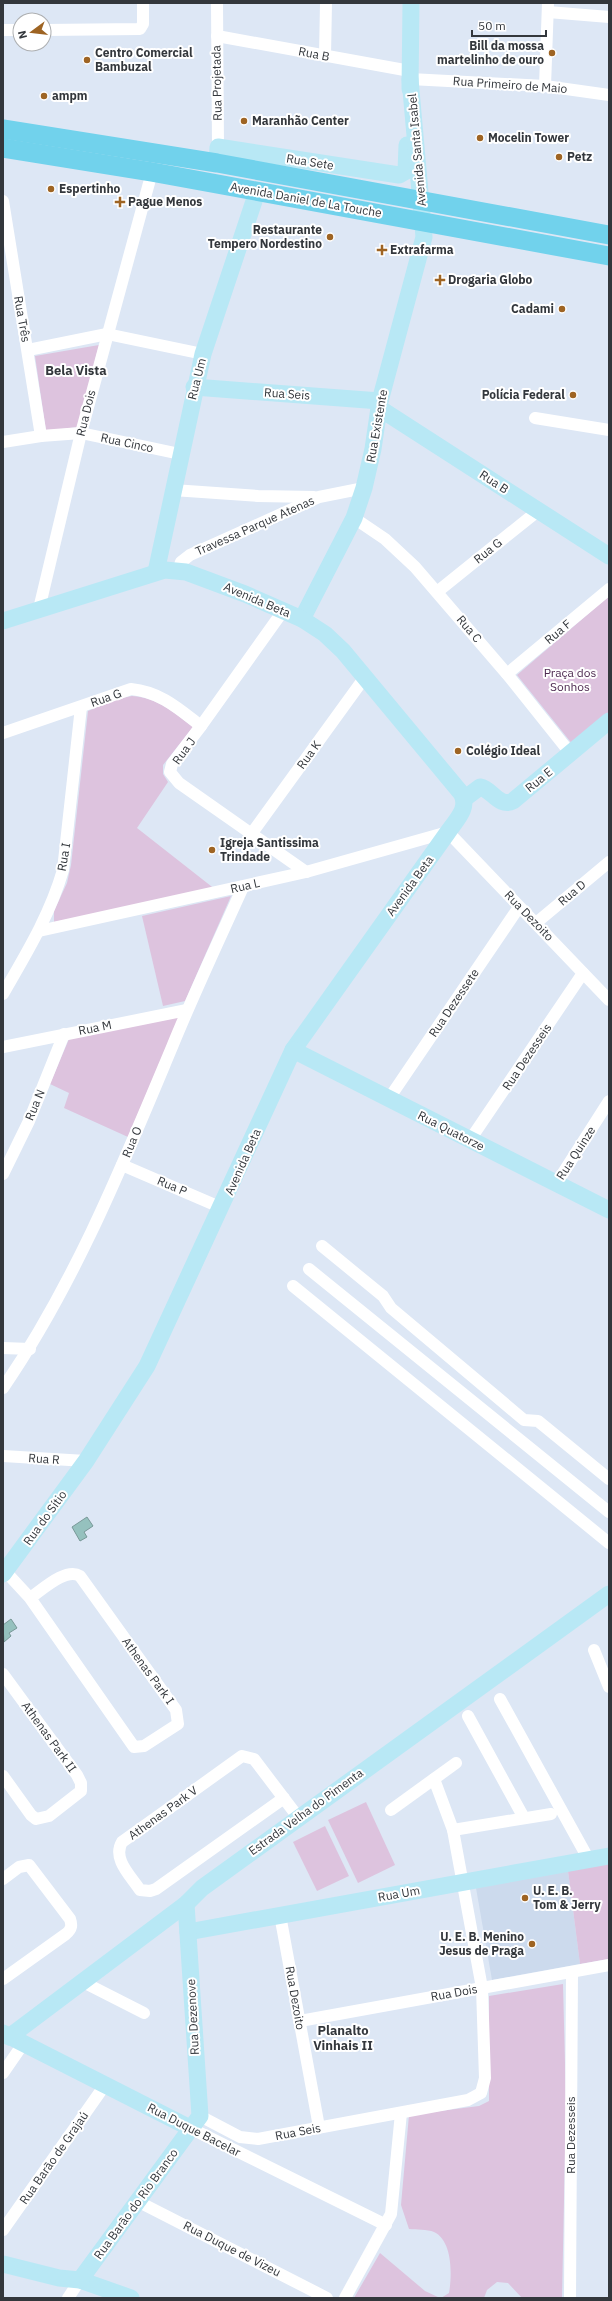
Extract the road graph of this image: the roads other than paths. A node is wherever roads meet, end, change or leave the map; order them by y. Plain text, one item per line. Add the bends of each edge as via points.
1 (143, 3) edge
2 (217, 3) edge
3 (326, 3) edge
4 (411, 3) edge
5 (548, 7) edge
6 (609, 17) edge
7 (52, 30) edge
8 (217, 36) junction
9 (325, 56) junction
10 (410, 75) junction
11 (545, 86) junction
12 (609, 95) edge
13 (3, 129) edge
14 (3, 148) edge
15 (217, 155) junction
16 (152, 172) junction
17 (403, 174) joint
18 (257, 192) junction
19 (421, 200) junction
20 (3, 201) edge
21 (424, 222) junction
22 (609, 235) edge
23 (609, 256) edge
24 (8, 259) edge
25 (107, 334) junction
26 (28, 350) junction
27 (203, 354) junction
28 (194, 387) junction
29 (379, 405) junction
30 (535, 418) dead end
31 (609, 430) edge
32 (81, 433) junction
33 (41, 436) junction
34 (3, 442) edge
35 (180, 454) junction
36 (364, 488) junction
37 (173, 490) junction
38 (318, 497) junction
39 (539, 510) junction
40 (354, 518) junction
41 (609, 556) edge
42 (178, 571) junction
43 (156, 572) junction
44 (609, 589) edge
45 (437, 592) junction
46 (39, 609) junction
47 (283, 611) junction
48 (302, 620) junction
49 (3, 621) edge
50 (507, 674) junction
51 (365, 677) junction
52 (81, 707) junction
53 (609, 721) edge
54 (202, 726) junction
55 (3, 733) edge
56 (571, 754) junction
57 (464, 799) junction
58 (448, 832) junction
59 (252, 833) junction
60 (609, 862) edge
61 (306, 872) junction
62 (243, 887) junction
63 (519, 906) junction
64 (536, 923) junction
65 (39, 931) junction
66 (583, 973) junction
67 (3, 994) edge
68 (607, 994) edge
69 (187, 1010) junction
70 (64, 1034) junction
71 (3, 1047) edge
72 (293, 1050) junction
73 (388, 1100) junction
74 (609, 1101) edge
75 (470, 1140) junction
76 (122, 1165) junction
77 (3, 1174) edge
78 (556, 1184) junction
79 (222, 1208) junction
80 (609, 1210) edge
81 (322, 1246) dead end
82 (309, 1269) dead end
83 (293, 1286) dead end
84 (3, 1348) edge
85 (30, 1349) junction
86 (3, 1388) edge
87 (3, 1456) edge
88 (86, 1462) junction
89 (609, 1479) edge
90 (609, 1512) edge
91 (609, 1543) edge
92 (6, 1568) edge
93 (609, 1594) edge
94 (30, 1598) junction
95 (594, 1650) dead end
96 (3, 1674) edge
97 (609, 1687) edge
98 (500, 1699) dead end
99 (468, 1716) dead end
100 (456, 1763) dead end
101 (3, 1776) edge
102 (434, 1778) junction
103 (284, 1798) junction
104 (390, 1810) dead end
105 (551, 1814) dead end
106 (298, 1817) junction
107 (524, 1818) junction
108 (453, 1830) junction
109 (586, 1852) junction
110 (609, 1856) edge
111 (3, 1879) edge
112 (462, 1883) junction
113 (186, 1904) junction
114 (280, 1915) junction
115 (188, 1932) junction
116 (609, 1965) edge
117 (572, 1972) junction
118 (3, 1979) edge
119 (83, 1982) junction
120 (482, 1988) junction
121 (144, 2013) dead end
122 (300, 2020) junction
123 (12, 2038) edge
124 (3, 2073) edge
125 (105, 2085) junction
126 (401, 2113) junction
127 (196, 2123) junction
128 (319, 2128) junction
129 (137, 2201) junction
130 (386, 2225) junction
131 (3, 2230) edge
132 (3, 2264) edge
133 (80, 2280) junction
134 (68, 2298) edge
135 (132, 2298) edge
136 (327, 2298) edge
137 (345, 2298) edge
138 (570, 2298) edge

1 - 7 street via 143,24 140,30
2 - 8 street, Rua Projetada
3 - 9 street
4 - 10 main road, Avenida Santa Isabel
5 - 6 street
5 - 11 street
8 - 9 street, Rua B
8 - 15 street, Rua Projetada
9 - 10 street, Rua B
10 - 11 street, Rua Primeiro de Maio
10 - 17 main road, Avenida Santa Isabel via 406,170
10 - 19 main road, Avenida Santa Isabel
11 - 12 street, Rua Primeiro de Maio
13 - 15 main road, Avenida Daniel de La Touche
14 - 16 main road, Avenida Daniel de La Touche
15 - 17 main road, Rua Sete
15 - 19 main road, Avenida Daniel de La Touche
16 - 18 main road, Avenida Daniel de La Touche
16 - 25 street, Rua Dois
18 - 21 main road, Avenida Daniel de La Touche
18 - 27 main road, Rua Um
19 - 21 main road, Avenida Santa Isabel
19 - 22 main road, Avenida Daniel de La Touche
20 - 24 street, Rua Três
21 - 23 main road, Avenida Daniel de La Touche
21 - 29 main road, Rua Existente via 422,248
24 - 26 street, Rua Três
25 - 26 street
25 - 27 street
25 - 32 street, Rua Dois
26 - 33 street, Rua Três
27 - 28 main road, Rua Um
28 - 29 main road, Rua Seis
28 - 35 main road, Rua Um
29 - 36 main road, Rua Existente
29 - 39 main road, Rua B
30 - 31 street
32 - 33 street, Rua Cinco
32 - 35 street, Rua Cinco
32 - 46 street, Rua Dois
33 - 34 street, Rua Cinco
35 - 37 main road, Rua Um
36 - 38 street, Travessa Parque Atenas
36 - 40 main road, Rua Existente
37 - 38 street
37 - 43 main road, Rua Um
38 - 42 street, Travessa Parque Atenas via 190,555 181,562
39 - 41 main road, Rua B
39 - 45 street, Rua G
40 - 45 street, Rua C via 385,540 415,567
40 - 48 main road, Rua Existente
42 - 43 main road, Avenida Beta
42 - 47 main road, Avenida Beta via 244,594
43 - 46 main road, Avenida Beta
44 - 50 street, Rua F
45 - 50 street, Rua C
46 - 49 main road, Avenida Beta
47 - 48 main road, Avenida Beta
47 - 54 street, Rua J
48 - 51 main road, Avenida Beta via 334,642
50 - 56 street, Rua C
51 - 57 main road, Avenida Beta
51 - 59 street, Rua K
52 - 54 street, Rua G via 131,689 142,690 167,699
52 - 55 street, Rua G
52 - 65 street, Rua I via 63,870
53 - 56 main road, Rua E
54 - 59 street, Rua J via 172,764 170,772 173,777
56 - 57 main road, Rua E via 510,803 501,801 482,787
57 - 58 main road, Avenida Beta via 463,810
58 - 61 street, Rua L
58 - 63 street, Rua Dezoito
58 - 72 main road, Avenida Beta
59 - 61 street, Rua J
60 - 64 street, Rua D
61 - 62 street, Rua L
62 - 65 street, Rua L
62 - 69 street, Rua O
63 - 64 street, Rua Dezoito
63 - 73 street, Rua Dezessete
64 - 66 street, Rua Dezoito
65 - 67 street, Rua I
66 - 68 street, Rua Dezoito
66 - 75 street, Rua Dezesseis
69 - 70 street, Rua M
69 - 76 street, Rua O
70 - 71 street, Rua M
70 - 77 street, Rua N via 29,1121
72 - 73 main road, Rua Quatorze
72 - 79 main road, Avenida Beta
73 - 75 main road, Rua Quatorze
74 - 78 street, Rua Quinze
75 - 78 main road, Rua Quatorze
76 - 79 street, Rua P
76 - 85 street, Rua O via 67,1280
78 - 80 main road, Rua Quatorze
79 - 88 main road, Avenida Beta via 147,1366
81 - 89 street via 524,1420 538,1421
82 - 90 street
83 - 91 street
84 - 85 street
85 - 86 street, Rua O
87 - 88 street, Rua R
88 - 92 main road, Rua do Sítio
92 - 94 street, Athenas Park I
93 - 106 main road, Estrada Velha do Pimenta
94 - 94 street, Athenas Park I via 134,1747 144,1746 178,1724 176,1710 80,1576 76,1573 67,1574
95 - 97 street
96 - 101 street, Athenas Park II via 77,1775 81,1791 49,1816 36,1819
98 - 109 street
99 - 107 street
100 - 102 street
102 - 104 street
102 - 108 street
103 - 103 street, Athenas Park V via 254,1759 242,1756 122,1842 118,1858 140,1890 156,1889
103 - 106 street, Athenas Park V
105 - 107 street
106 - 113 main road, Estrada Velha do Pimenta via 202,1888
107 - 108 street
108 - 112 street
109 - 110 main road, Rua Um
109 - 112 main road, Rua Um
111 - 118 street via 19,1867 29,1865 70,1918 72,1925 66,1934
112 - 114 main road, Rua Um
112 - 120 street
113 - 115 main road, Rua Dezenove
113 - 119 main road, Estrada Velha do Pimenta
114 - 115 main road, Rua Um
114 - 122 street, Rua Dezoito
115 - 127 main road, Rua Dezenove
116 - 117 street, Rua Dois
117 - 120 street, Rua Dois
117 - 138 street, Rua Dezesseis
119 - 121 street
119 - 123 main road, Estrada Velha do Pimenta
120 - 122 street, Rua Dois
120 - 126 street via 485,2078 482,2093 468,2100
122 - 128 street, Rua Dezoito
123 - 124 street
123 - 125 main road, Rua Duque Bacelar
125 - 127 main road, Rua Duque Bacelar
125 - 131 street, Rua Barão de Grajaú
126 - 128 street, Rua Seis
126 - 130 street via 392,2208
127 - 128 street, Rua Seis via 250,2140
127 - 129 main road, Rua Barão do Rio Branco
127 - 130 street, Rua Duque Bacelar
129 - 133 main road, Rua Barão do Rio Branco
129 - 136 street, Rua Duque de Vizeu
130 - 137 street
132 - 133 main road via 59,2278
133 - 134 street
133 - 135 main road

